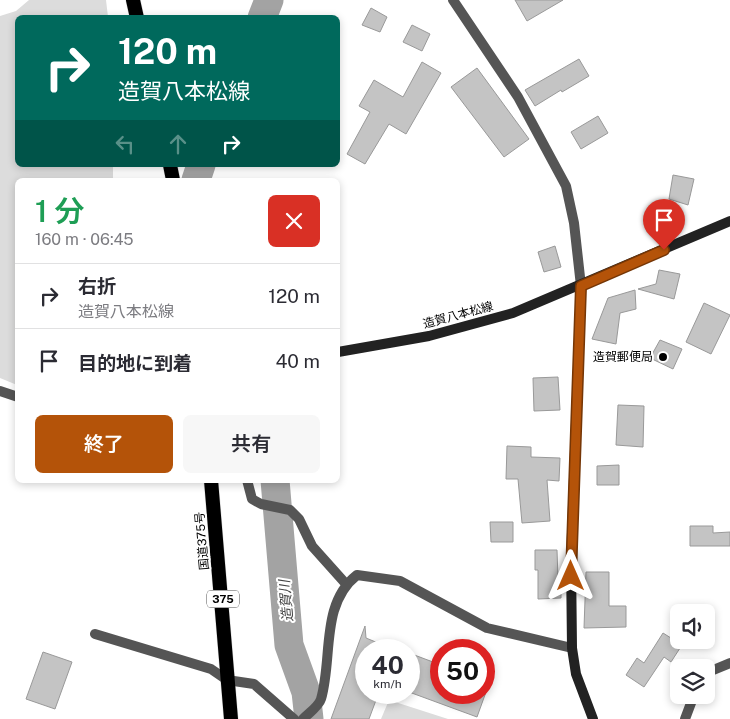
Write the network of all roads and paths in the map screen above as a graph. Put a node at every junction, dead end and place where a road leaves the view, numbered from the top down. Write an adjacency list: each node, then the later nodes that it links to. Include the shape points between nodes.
1 (132, 0): 3 (highway)
2 (453, 0): 5 (street, via 518,98 566,186)
3 (136, 15)
4 (730, 221): 5 (main road, 造賀八本松線)
5 (581, 286): 6 (main road, 造賀八本松線, via 513,313 429,336); 13 (main road, via 571,560)
6 (340, 352)
7 (0, 391): 8 (street)
8 (15, 396)
9 (211, 483): 16 (highway, 国道375号 / 375)
10 (248, 483): 11 (street, via 252,499 290,510 312,546)
11 (346, 584): 13 (street, via 357,575 400,581 487,628); 20 (street, via 334,609 321,700)
12 (95, 634): 16 (street, via 211,669)
13 (572, 648): 21 (main road, via 576,674)
14 (730, 663): 15 (street)
15 (715, 669)
16 (227, 680): 18 (highway, 国道375号 / 375); 19 (street, via 254,684)
17 (691, 704): 22 (street)
18 (231, 719)
19 (294, 719)
20 (303, 719)
21 (593, 719)
22 (685, 719)

